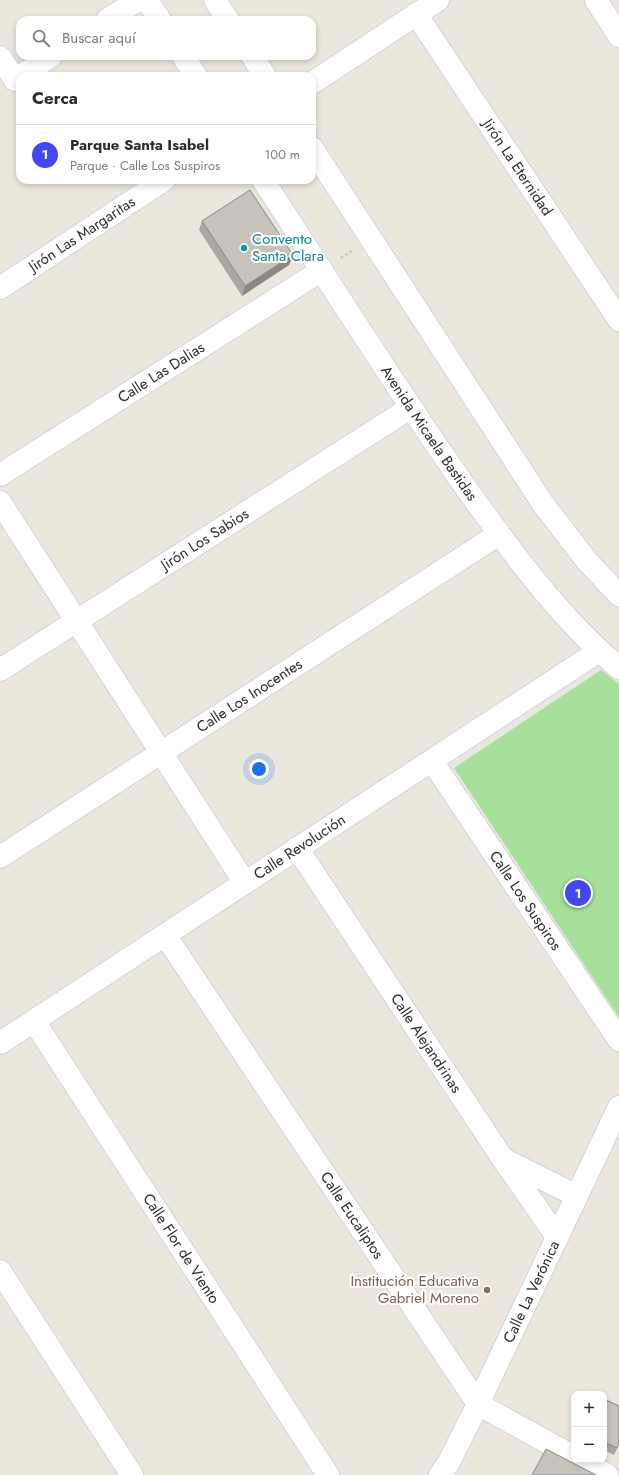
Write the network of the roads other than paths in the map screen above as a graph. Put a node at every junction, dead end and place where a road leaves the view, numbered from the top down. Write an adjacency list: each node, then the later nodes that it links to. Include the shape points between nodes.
1 (138, 0): 7 (street)
2 (147, 0): 8 (street)
3 (215, 0): 9 (street)
4 (438, 0): 6 (street)
5 (596, 0): 10 (street)
6 (416, 14): 19 (street); 25 (street, Jirón La Eternidad)
7 (113, 16)
8 (157, 16)
9 (225, 16)
10 (619, 36)
11 (0, 57): 18 (street)
12 (45, 60): 15 (street)
13 (186, 60): 16 (street)
14 (255, 60): 17 (street)
15 (26, 72)
16 (193, 72)
17 (262, 72)
18 (14, 80)
19 (316, 80)
20 (316, 154): 30 (street, via 543,504 587,561)
21 (158, 184): 24 (street, Jirón Las Margaritas)
22 (266, 184): 23 (street, Avenida Micaela Bastidas)
23 (322, 270): 26 (street, Avenida Micaela Bastidas); 27 (street, Calle Las Dalias)
24 (0, 288)
25 (619, 320)
26 (410, 408): 29 (street, Avenida Micaela Bastidas); 31 (street, Jirón Los Sabios)
27 (0, 475)
28 (0, 502): 31 (street)
29 (499, 534): 32 (street, Avenida Micaela Bastidas, via 550,598); 35 (street, Calle Los Inocentes)
30 (619, 595)
31 (76, 621): 34 (street, Jirón Los Sabios); 35 (street)
32 (599, 651): 33 (street, Avenida Micaela Bastidas); 36 (street, Calle Revolución)
33 (619, 668)
34 (0, 670)
35 (161, 753): 38 (street, Calle Los Inocentes); 39 (street)
36 (432, 761): 37 (street, Calle Revolución); 42 (street, Calle Los Suspiros)
37 (297, 848): 39 (street, Calle Revolución); 45 (street, Calle Alejandrinas)
38 (0, 857)
39 (245, 883): 40 (street, Calle Revolución)
40 (165, 935): 41 (street, Calle Revolución); 49 (street, Calle Eucaliptos)
41 (34, 1021): 43 (street, Calle Revolución); 53 (street, Calle Flor de Viento)
42 (619, 1040)
43 (0, 1043)
44 (619, 1107): 46 (street, Calle La Verónica)
45 (503, 1159): 46 (street); 47 (street, Calle Alejandrinas)
46 (577, 1196): 47 (street, Calle La Verónica)
47 (557, 1237): 49 (street, Calle La Verónica)
48 (0, 1271): 52 (street)
49 (478, 1404): 50 (street, Calle Eucaliptos); 54 (street, Calle La Verónica)
50 (571, 1455)
51 (585, 1463): 55 (street)
52 (132, 1475)
53 (328, 1475)
54 (440, 1475)
55 (607, 1475)

